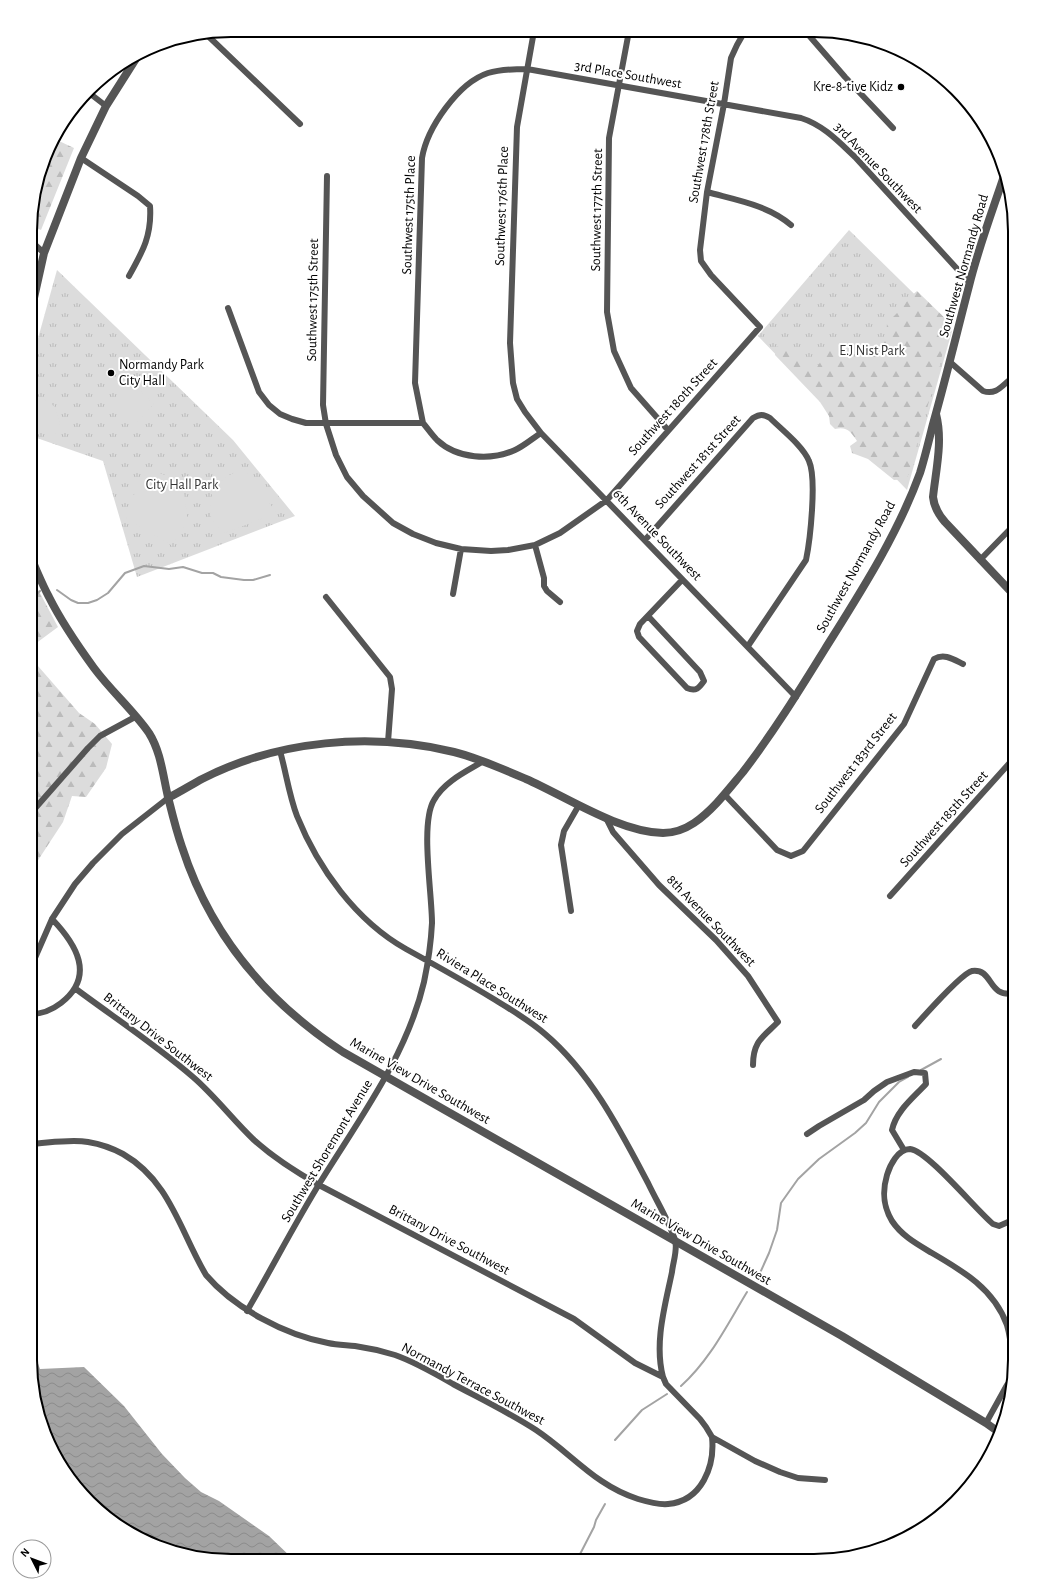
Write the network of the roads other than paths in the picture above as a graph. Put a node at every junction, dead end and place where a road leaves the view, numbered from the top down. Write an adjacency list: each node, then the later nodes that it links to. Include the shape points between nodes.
1 (533, 37): 7 (street, Southwest 176th Place)
2 (628, 37): 8 (street, Southwest 177th Street)
3 (742, 37): 10 (street, Southwest 178th Street, via 731,58)
4 (810, 37): 13 (street)
5 (210, 38): 12 (street)
6 (134, 63): 11 (street)
7 (527, 69): 8 (street, 3rd Place Southwest); 28 (street, Southwest 176th Place, via 517,127 510,343); 31 (street, Southwest 175th Place, via 507,69 476,79 462,90 442,113 424,146 415,383)
8 (618, 86): 10 (street, 3rd Place Southwest); 32 (street, Southwest 177th Street, via 609,138 607,312 614,351 631,388)
9 (92, 96): 11 (street)
10 (724, 104): 17 (street, Southwest 178th Street); 22 (street, 3rd Avenue Southwest, via 801,118 824,130 855,157)
11 (106, 106): 14 (street)
12 (300, 124)
13 (893, 128)
14 (81, 158): 20 (street); 21 (street, via 150,206 150,232 144,250)
15 (327, 176): 30 (street, Southwest 175th Street, via 323,375)
16 (1002, 183): 22 (street, Southwest Normandy Road)
17 (707, 192): 18 (street, via 768,210 781,216); 25 (street, Southwest 178th Street, via 700,242 701,261 760,327)
18 (791, 225)
19 (37, 247): 20 (street)
20 (44, 253): 23 (street)
21 (129, 276)
22 (970, 282): 26 (street, Southwest Normandy Road)
23 (37, 284)
24 (228, 308): 30 (street, via 259,392 269,405 292,420)
25 (758, 331): 32 (street, Southwest 180th Street)
26 (950, 362): 27 (street, via 988,392 995,392); 29 (street, Southwest Normandy Road)
27 (1008, 382)
28 (512, 383): 33 (street, 6th Avenue Southwest, via 525,412)
29 (936, 413): 39 (street, via 940,426 940,442 934,505 938,514); 49 (street, Southwest Normandy Road, via 920,472 898,525)
30 (326, 424): 31 (street); 38 (street, Southwest 175th Street, via 336,455 347,477 376,509 393,523 413,534)
31 (423, 424): 33 (street, via 438,441 451,449 480,457 500,455 516,449)
32 (668, 430): 34 (street, Southwest 180th Street)
33 (541, 433): 34 (street, 6th Avenue Southwest)
34 (607, 500): 36 (street, 6th Avenue Southwest); 37 (street, Southwest 180th Street, via 560,533)
35 (1008, 531): 39 (street)
36 (645, 540): 41 (street, 6th Avenue Southwest); 47 (street, Southwest 181st Street, via 759,414 770,418 804,452 810,462 812,476 812,507 806,560)
37 (535, 545): 38 (street, Southwest 180th Street, via 491,551); 45 (street, via 544,586)
38 (461, 549): 43 (street)
39 (980, 560): 42 (street)
40 (37, 571): 50 (street, Marine View Drive Southwest, via 49,597 95,669)
41 (682, 580): 46 (street); 47 (street, 6th Avenue Southwest)
42 (1008, 589)
43 (454, 594)
44 (326, 596): 51 (street, via 390,678 392,689)
45 (560, 602)
46 (648, 616): 46 (street, via 640,624 637,631 639,637 687,688 699,688 704,681 700,672)
47 (748, 646): 49 (street, 6th Avenue Southwest)
48 (963, 664): 55 (street, Southwest 183rd Street, via 946,656 934,658 904,724 803,851 791,856 777,850)
49 (796, 697): 55 (street, Southwest Normandy Road)
50 (136, 717): 56 (street, Marine View Drive Southwest, via 154,745); 58 (street, via 100,736)
51 (388, 742): 52 (street, Southwest Normandy Road, via 326,743); 53 (street, Southwest Normandy Road, via 455,753)
52 (280, 751): 56 (street, Southwest Normandy Road, via 204,778); 64 (street, Riviera Place Southwest, via 297,815 312,848 336,886 379,931)
53 (482, 762): 57 (street, Southwest Normandy Road); 64 (street, Southwest Shoremont Avenue, via 440,790 428,813 432,924)
54 (1008, 765): 60 (street, Southwest 185th Street)
55 (725, 795): 59 (street, Southwest Normandy Road, via 694,823 680,830 664,833)
56 (168, 798): 62 (street, via 122,834 93,862); 70 (street, Marine View Drive Southwest, via 182,846 210,913 246,966 294,1016 317,1034)
57 (579, 805): 59 (street, Southwest Normandy Road); 61 (street, via 564,831 561,845)
58 (37, 806)
59 (606, 818): 69 (street, 8th Avenue Southwest, via 616,836 659,885 716,940 748,976 778,1022 756,1044)
60 (890, 896)
61 (571, 911)
62 (52, 919): 63 (street); 65 (street, via 72,943 80,962)
63 (37, 953)
64 (428, 960): 70 (street, Southwest Shoremont Avenue, via 418,1006); 76 (street, Riviera Place Southwest, via 512,1010 559,1046 620,1130)
65 (76, 989): 67 (street, via 53,1009); 74 (street, Brittany Drive Southwest, via 194,1077 254,1140 276,1159)
66 (1008, 994): 68 (street, via 1002,994 986,976 972,971 961,978)
67 (37, 1014)
68 (915, 1026)
69 (753, 1065)
70 (386, 1076): 74 (street, Southwest Shoremont Avenue); 76 (street, Marine View Drive Southwest)
71 (807, 1134): 73 (street, via 864,1100 887,1082 914,1072 925,1073 926,1084 894,1121 892,1130)
72 (37, 1144): 77 (street, Normandy Terrace Southwest, via 87,1142 103,1145 135,1162 150,1175 169,1200 206,1275 221,1292)
73 (904, 1150): 75 (street, via 916,1150 928,1159 993,1224 999,1226); 78 (street, via 888,1170 883,1193 886,1208 899,1230 908,1238 967,1274 986,1290 1000,1310)
74 (319, 1185): 77 (street, Southwest Shoremont Avenue); 79 (street, Brittany Drive Southwest, via 574,1319 635,1363)
75 (1008, 1222)
76 (676, 1242): 79 (street, via 662,1326 659,1360); 81 (street, Marine View Drive Southwest, via 842,1336)
77 (247, 1311): 83 (street, Normandy Terrace Southwest, via 293,1334 312,1340 376,1350 408,1360 536,1430 591,1475 609,1486 625,1495 648,1502 668,1505 676,1503 699,1488 711,1464)
78 (1008, 1331)
79 (663, 1377): 83 (street, Brittany Drive Southwest, via 666,1384 706,1427)
80 (1006, 1386): 81 (street)
81 (986, 1423): 82 (street, Marine View Drive Southwest)
82 (995, 1429)
83 (712, 1437): 84 (street, Brittany Drive Southwest, via 780,1472 798,1478)
84 (824, 1480)

